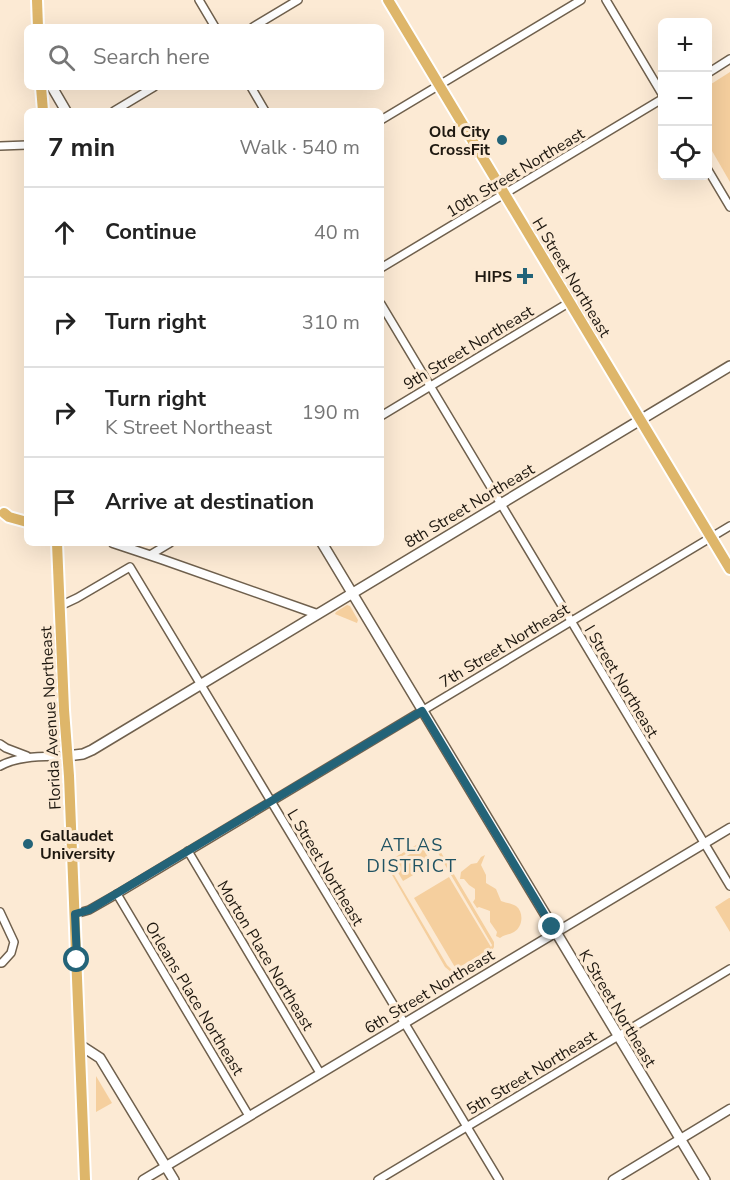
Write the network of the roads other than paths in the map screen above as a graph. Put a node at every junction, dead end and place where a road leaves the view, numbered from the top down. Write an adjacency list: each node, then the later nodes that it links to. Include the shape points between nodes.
1 (37, 0): 7 (main road)
2 (199, 0): 8 (street)
3 (388, 0): 12 (main road, H Street Northeast)
4 (581, 0): 12 (street)
5 (606, 0): 13 (street)
6 (295, 1): 9 (street)
7 (38, 24)
8 (213, 24)
9 (258, 24)
10 (730, 59): 11 (street)
11 (710, 72)
12 (440, 85): 23 (street); 27 (main road, H Street Northeast)
13 (658, 86)
14 (41, 90): 19 (main road)
15 (54, 90): 20 (main road)
16 (149, 90): 21 (street)
17 (253, 90): 22 (street)
18 (658, 102): 27 (street, 10th Street Northeast)
19 (43, 108)
20 (64, 108)
21 (119, 108)
22 (263, 108)
23 (384, 118)
24 (24, 145): 25 (street)
25 (0, 146)
26 (712, 177): 28 (street)
27 (505, 194): 29 (street, 10th Street Northeast); 30 (main road, H Street Northeast)
28 (730, 206)
29 (384, 266)
30 (570, 302): 33 (street, 9th Street Northeast); 35 (main road, H Street Northeast)
31 (384, 309): 33 (street, I Street Northeast)
32 (730, 366): 35 (main road, 8th Street Northeast)
33 (430, 386): 34 (street, 9th Street Northeast); 36 (street, I Street Northeast)
34 (384, 414)
35 (640, 420): 36 (main road, 8th Street Northeast); 40 (main road, H Street Northeast)
36 (500, 504): 47 (main road, 8th Street Northeast); 50 (street, I Street Northeast)
37 (2, 513): 38 (main road)
38 (24, 520)
39 (730, 526): 40 (street, 7th Street Northeast)
40 (711, 537): 46 (main road, H Street Northeast); 50 (street, 7th Street Northeast)
41 (57, 546): 48 (main road, Florida Avenue Northeast)
42 (124, 546): 45 (street)
43 (165, 546): 45 (street)
44 (324, 546): 47 (main road, K Street Northeast)
45 (150, 555): 49 (street)
46 (730, 569)
47 (352, 592): 49 (main road, 8th Street Northeast); 52 (main road, K Street Northeast)
48 (60, 606): 51 (street, L Street Northeast, via 130,567); 54 (main road, Florida Avenue Northeast)
49 (317, 614): 51 (main road, 8th Street Northeast)
50 (571, 621): 52 (street, 7th Street Northeast); 59 (street, I Street Northeast)
51 (201, 683): 54 (main road, 8th Street Northeast, via 92,750); 57 (street, L Street Northeast)
52 (422, 711): 57 (street, 7th Street Northeast); 65 (main road, K Street Northeast)
53 (0, 744): 55 (street)
54 (67, 756): 55 (street); 64 (main road, Florida Avenue Northeast)
55 (29, 757): 56 (street, via 9,760)
56 (0, 766)
57 (271, 801): 60 (street, 7th Street Northeast); 68 (street, L Street Northeast)
58 (730, 828): 59 (street, 6th Street Northeast)
59 (704, 843): 61 (street, I Street Northeast); 65 (street, 6th Street Northeast)
60 (188, 851): 62 (street, 7th Street Northeast); 71 (street, Morton Place Northeast)
61 (730, 886)
62 (117, 894): 64 (street, 7th Street Northeast); 73 (street, Orleans Place Northeast)
63 (0, 912): 66 (street, via 14,942 11,953)
64 (75, 914): 70 (main road, Florida Avenue Northeast)
65 (555, 933): 68 (street, 6th Street Northeast); 69 (main road, K Street Northeast)
66 (0, 963)
67 (730, 969): 69 (street, 5th Street Northeast)
68 (404, 1023): 71 (street, 6th Street Northeast); 74 (street, L Street Northeast)
69 (618, 1036): 74 (street, 5th Street Northeast); 75 (main road, K Street Northeast)
70 (80, 1045): 76 (main road, via 100,1058); 77 (main road, Florida Avenue Northeast)
71 (320, 1073): 73 (street, 6th Street Northeast)
72 (730, 1109): 75 (street)
73 (249, 1116): 76 (street, 6th Street Northeast)
74 (466, 1127): 80 (street, 5th Street Northeast); 81 (street, L Street Northeast)
75 (680, 1139): 82 (street); 83 (main road, K Street Northeast)
76 (166, 1166): 78 (street, 6th Street Northeast); 79 (main road)
77 (85, 1180)
78 (143, 1180)
79 (174, 1180)
80 (378, 1180)
81 (499, 1180)
82 (613, 1180)
83 (705, 1180)

